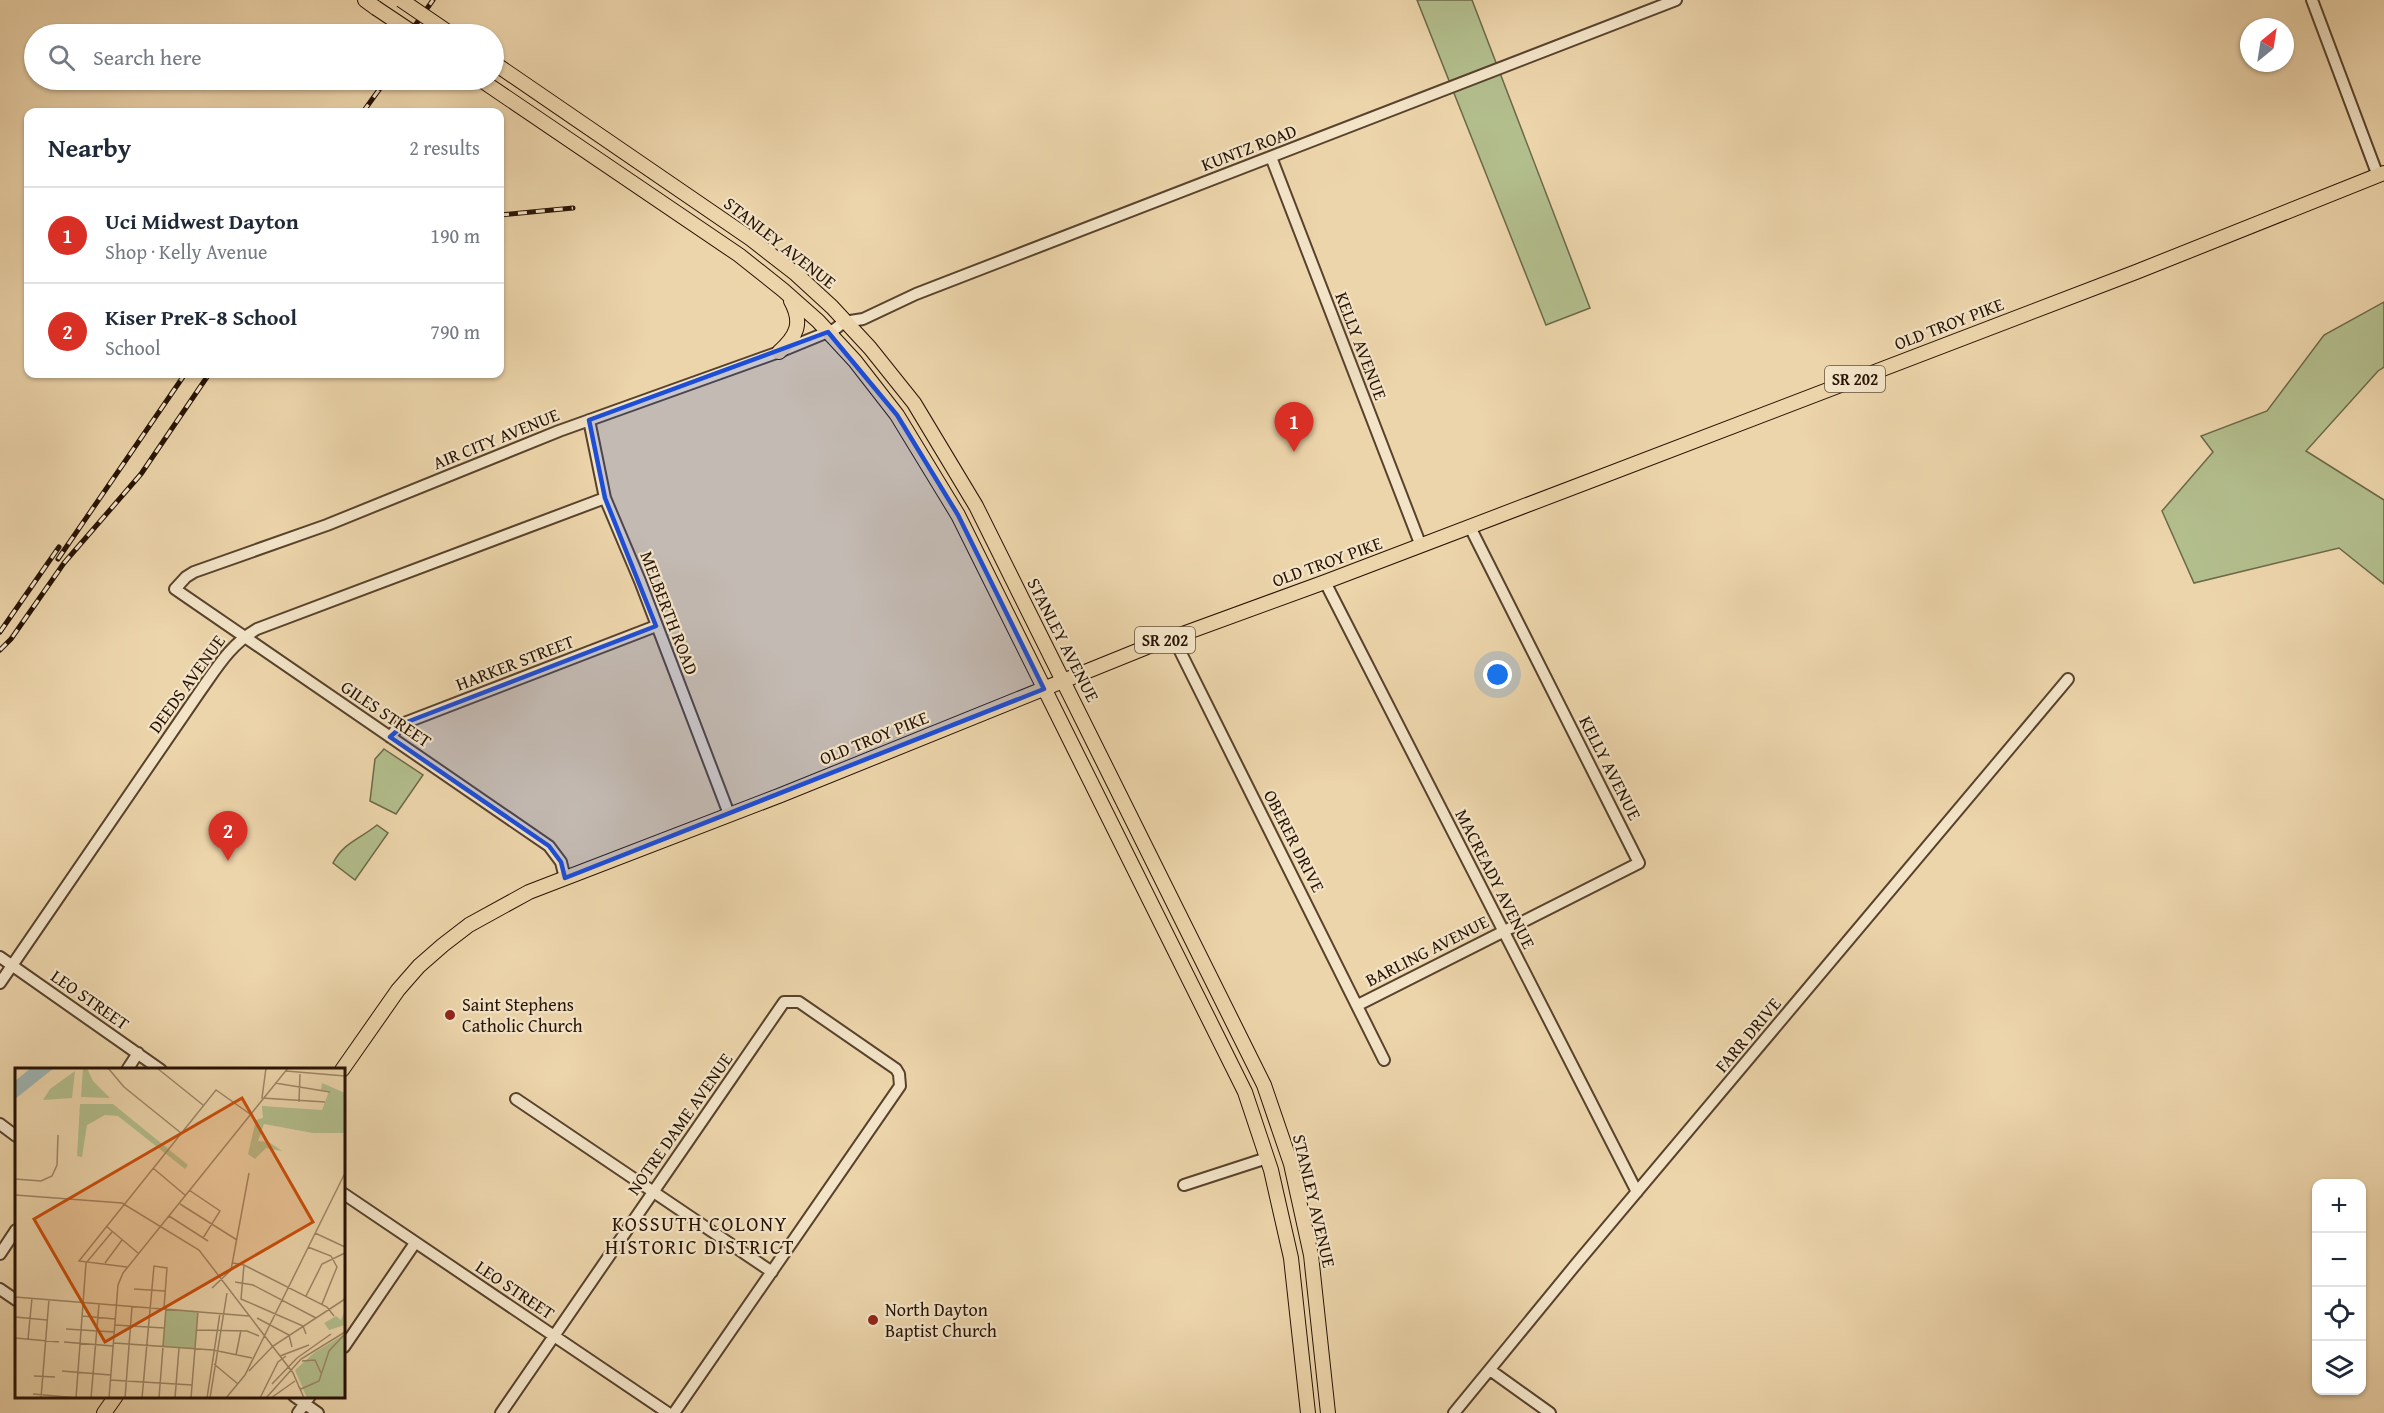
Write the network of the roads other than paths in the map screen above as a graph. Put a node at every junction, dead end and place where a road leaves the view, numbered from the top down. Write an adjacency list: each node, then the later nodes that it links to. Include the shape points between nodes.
1 (401, 0): 6 (main road, bridge)
2 (1676, 0): 9 (street, KUNTZ ROAD)
3 (2312, 0): 10 (street)
4 (370, 4): 5 (main road, bridge)
5 (400, 24)
6 (436, 24)
7 (504, 70): 12 (main road, STANLEY AVENUE, via 751,239 832,307)
8 (496, 90): 11 (main road, STANLEY AVENUE, via 739,255)
9 (1271, 157): 12 (street, KUNTZ ROAD); 17 (street, KELLY AVENUE)
10 (2381, 174): 16 (main road, OLD TROY PIKE / SR 202)
11 (783, 290): 12 (main road, STANLEY AVENUE); 13 (main road, via 798,315 798,327)
12 (836, 327): 13 (street, AIR CITY AVENUE); 24 (main road, STANLEY AVENUE, via 870,348 914,403 976,506); 25 (main road, STANLEY AVENUE, via 953,506)
13 (779, 352): 14 (street, AIR CITY AVENUE)
14 (589, 420): 15 (street, MELBERTH ROAD); 19 (street, AIR CITY AVENUE, via 327,525 194,572)
15 (605, 498): 20 (street, MELBERTH ROAD); 21 (street, DEEDS AVENUE)
16 (1470, 527): 17 (main road, OLD TROY PIKE / SR 202); 28 (street, KELLY AVENUE)
17 (1421, 546): 18 (main road, OLD TROY PIKE / SR 202)
18 (1325, 582): 22 (main road, OLD TROY PIKE / SR 202); 30 (street, MACREADY AVENUE)
19 (175, 589): 21 (street, GILES STREET)
20 (656, 626): 26 (street, HARKER STREET, via 407,722); 27 (street, MELBERTH ROAD)
21 (243, 637): 26 (street, GILES STREET); 32 (street, DEEDS AVENUE, via 201,690)
22 (1173, 637): 24 (main road, OLD TROY PIKE / SR 202); 34 (street, OBERER DRIVE)
23 (2068, 679): 45 (street, FARR DRIVE)
24 (1063, 681): 25 (main road, OLD TROY PIKE / SR 202); 65 (main road, STANLEY AVENUE, via 1264,1084 1291,1164 1311,1255)
25 (1044, 688): 27 (main road, OLD TROY PIKE / SR 202); 43 (main road, STANLEY AVENUE, via 1245,1092)
26 (390, 736): 29 (street, GILES STREET, via 549,846 561,862)
27 (729, 814): 29 (main road, OLD TROY PIKE / SR 202)
28 (1639, 863): 30 (street, BARLING AVENUE)
29 (565, 878): 39 (main road, OLD TROY PIKE / SR 202, via 498,907 443,945 398,990)
30 (1503, 932): 34 (street, BARLING AVENUE); 45 (street, MACREADY AVENUE)
31 (0, 957): 32 (street, LEO STREET)
32 (12, 965): 33 (street, DEEDS AVENUE); 35 (street, LEO STREET)
33 (0, 983)
34 (1358, 1005): 36 (street, OBERER DRIVE)
35 (138, 1053): 37 (street); 38 (street, LEO STREET)
36 (1384, 1060)
37 (127, 1068)
38 (159, 1068)
39 (343, 1068)
40 (516, 1099): 46 (street)
41 (0, 1124): 42 (street)
42 (15, 1135)
43 (1267, 1158): 44 (street); 64 (main road, STANLEY AVENUE, via 1291,1258)
44 (1184, 1185)
45 (1636, 1191): 56 (street, FARR DRIVE)
46 (654, 1192): 51 (street); 51 (street, NOTRE DAME AVENUE, via 784,1002 799,1002 896,1069 900,1080 897,1091); 54 (street, NOTRE DAME AVENUE)
47 (345, 1195): 49 (street, LEO STREET)
48 (15, 1232): 50 (street)
49 (415, 1243): 54 (street, LEO STREET); 55 (street)
50 (0, 1254)
51 (772, 1272): 63 (street)
52 (0, 1289): 53 (street)
53 (15, 1299)
54 (554, 1336): 61 (street, NOTRE DAME AVENUE); 62 (street, LEO STREET)
55 (345, 1346)
56 (1490, 1370): 66 (street, FARR DRIVE); 67 (street)
57 (115, 1398): 59 (main road)
58 (304, 1404): 60 (street)
59 (104, 1413)
60 (318, 1413)
61 (501, 1413)
62 (668, 1413)
63 (674, 1413)
64 (1308, 1413)
65 (1328, 1413)
66 (1454, 1413)
67 (1550, 1413)

